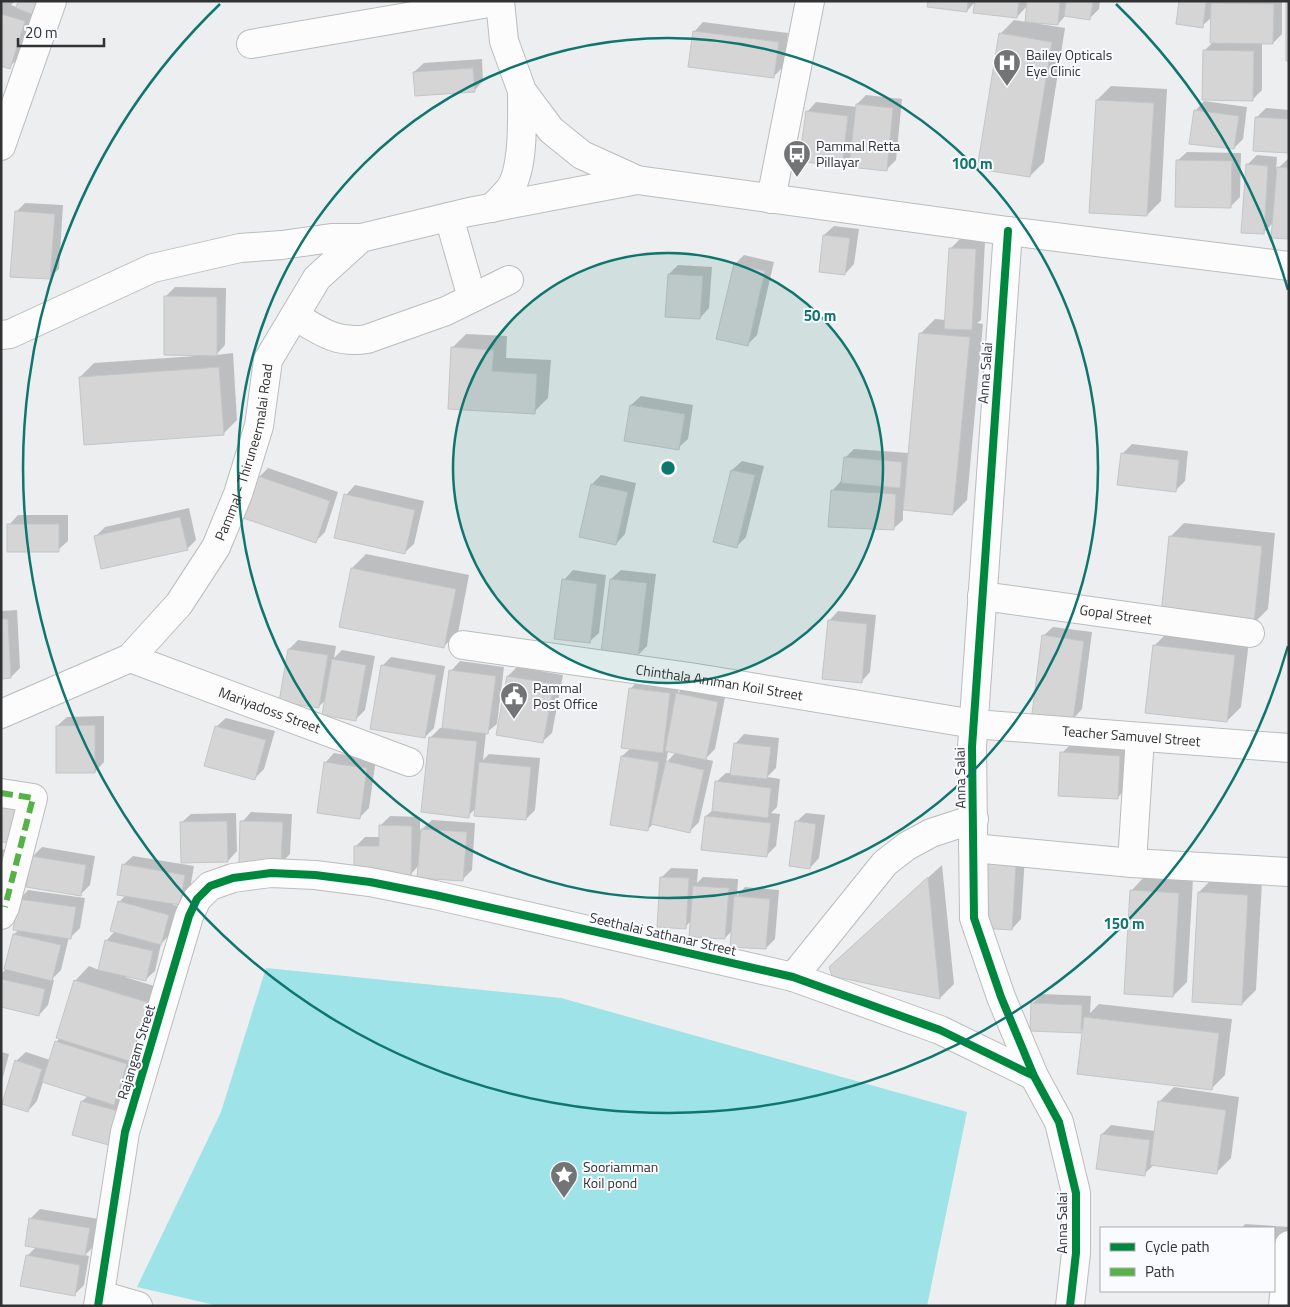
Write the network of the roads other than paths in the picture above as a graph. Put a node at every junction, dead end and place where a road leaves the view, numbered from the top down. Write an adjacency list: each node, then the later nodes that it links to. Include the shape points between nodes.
1 (52, 1): 6 (street)
2 (500, 1): 4 (street); 5 (street, via 504,42)
3 (810, 1): 8 (street)
4 (251, 44)
5 (522, 91): 7 (street, via 551,130 582,155); 9 (street, via 518,162 511,187)
6 (1, 146)
7 (637, 180): 8 (street); 9 (street, Pammal - Thiruneermalai Road)
8 (770, 199): 11 (street)
9 (492, 208): 10 (street, Pammal - Thiruneermalai Road)
10 (449, 217): 12 (street, Pammal - Thiruneermalai Road); 15 (street)
11 (1008, 231): 13 (street); 18 (street, Anna Salai)
12 (361, 238): 16 (street, Pammal - Thiruneermalai Road, via 317,278); 17 (street, via 240,248 153,268 10,334)
13 (1289, 266)
14 (509, 280): 15 (street)
15 (472, 298): 16 (street, via 390,332 353,341 338,339)
16 (295, 316): 21 (street, Pammal - Thiruneermalai Road, via 268,360 260,426 238,494 216,547 179,604)
17 (1, 335)
18 (982, 596): 19 (street, Gopal Street); 23 (street, Anna Salai)
19 (1250, 633)
20 (463, 645): 23 (street, Chinthala Amman Koil Street, via 690,677)
21 (130, 658): 22 (street, Pammal - Thiruneermalai Road); 26 (street, Mariyadoss Street)
22 (1, 714)
23 (974, 724): 24 (street, Teacher Samuvel Street); 28 (street, Anna Salai)
24 (1140, 737): 25 (street, Teacher Samuvel Street); 30 (street)
25 (1289, 748)
26 (409, 762)
27 (1, 793): 33 (street, via 33,798)
28 (974, 819): 29 (street, Anna Salai); 34 (street, via 931,833 885,863)
29 (973, 848): 30 (street); 35 (street, Anna Salai, via 974,918 1001,997)
30 (1132, 863): 31 (street)
31 (1289, 872)
32 (271, 873): 34 (street, Seethalai Sathanar Street, via 370,882); 37 (street, Rajangam Street, via 233,878 210,886 197,899 190,916 125,1132)
33 (1, 915)
34 (793, 977): 35 (street, Seethalai Sathanar Street, via 940,1030)
35 (1034, 1076): 39 (street, Anna Salai, via 1059,1122 1076,1193 1076,1253)
36 (1289, 1245): 40 (street)
37 (99, 1300): 38 (street)
38 (138, 1306)
39 (1070, 1306)
40 (1283, 1306)

